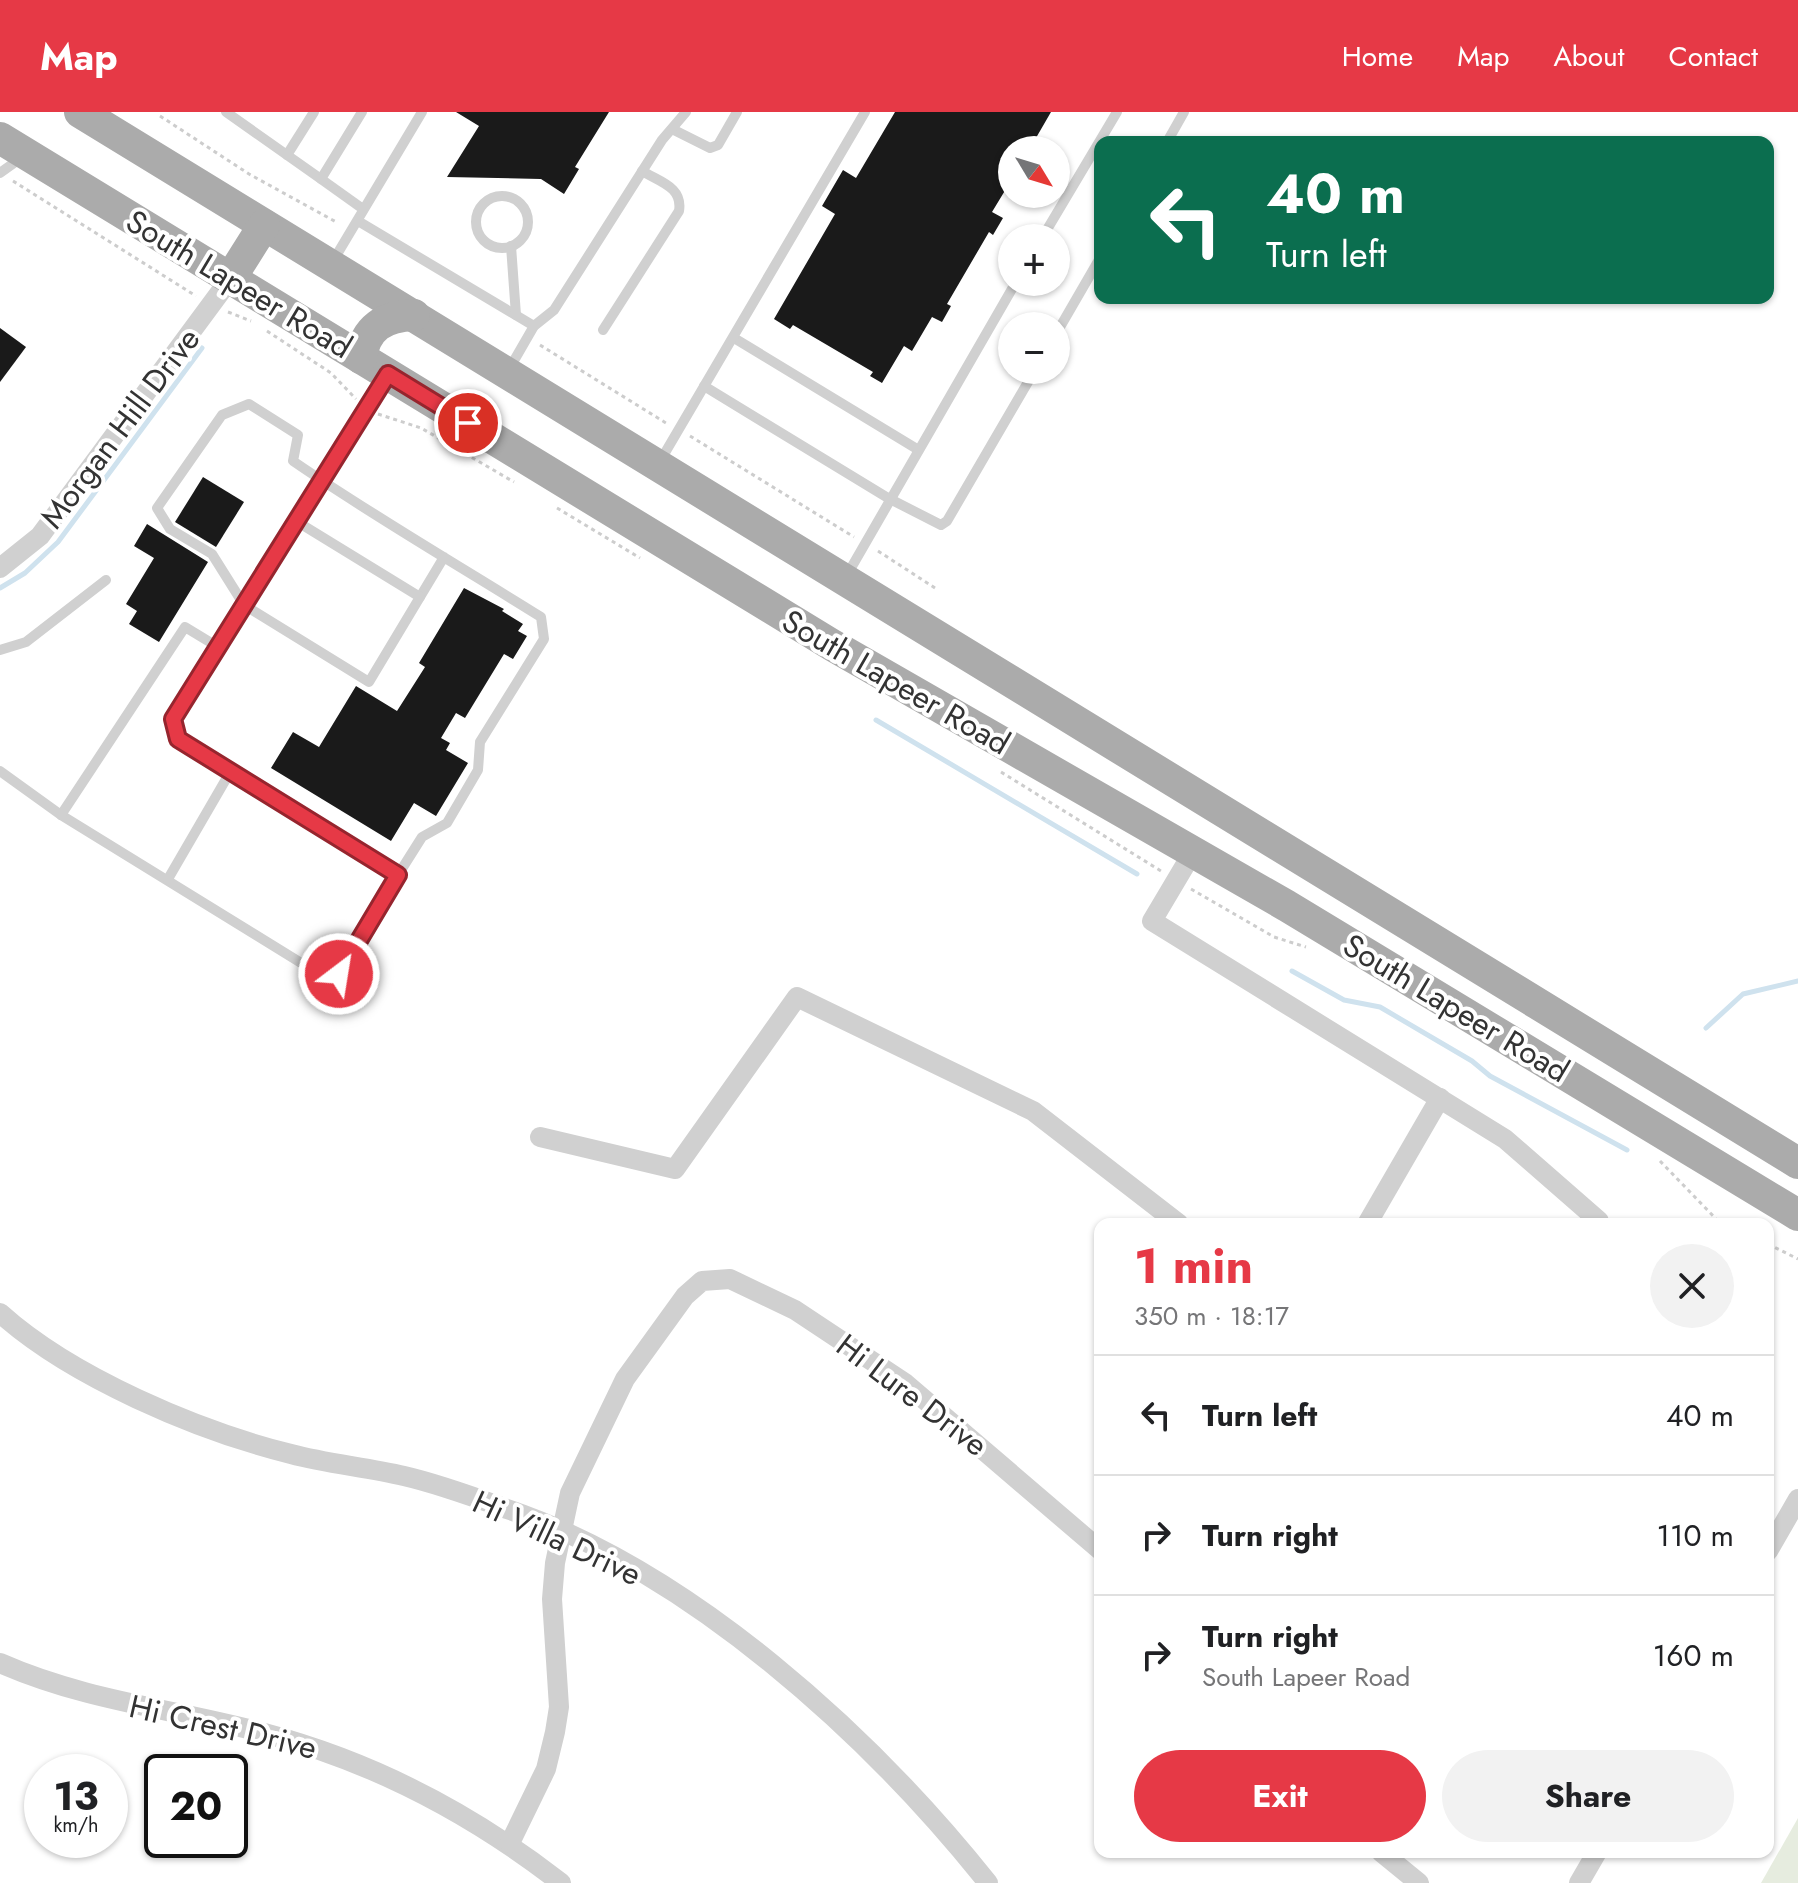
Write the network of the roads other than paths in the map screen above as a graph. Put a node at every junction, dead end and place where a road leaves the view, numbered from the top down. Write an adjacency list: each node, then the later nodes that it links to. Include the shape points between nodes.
1 (80, 112): 22 (main road, South Lapeer Road)
2 (226, 112): 15 (lane)
3 (314, 112): 15 (lane)
4 (362, 112): 18 (lane)
5 (422, 112): 19 (lane)
6 (686, 112): 11 (lane)
7 (737, 112): 11 (lane, via 718,145 710,148)
8 (865, 112): 33 (lane)
9 (1117, 112): 12 (lane)
10 (1184, 112): 13 (lane)
11 (672, 129): 17 (lane)
12 (1103, 136)
13 (1170, 136)
14 (1094, 151): 21 (lane)
15 (287, 155): 18 (lane)
16 (7, 160): 26 (main road, South Lapeer Road)
17 (642, 171): 31 (lane, via 554,310); 32 (lane, via 677,191 679,211)
18 (321, 179): 19 (lane)
19 (363, 209): 20 (lane)
20 (358, 221): 24 (lane); 30 (lane)
21 (1050, 224)
22 (264, 225): 24 (main road, South Lapeer Road); 26 (main road)
23 (511, 246): 23 (lane, via 487,244 477,230 477,212 497,196 515,199 526,211 527,228); 30 (lane)
24 (331, 265): 29 (main road, South Lapeer Road)
25 (1094, 268): 28 (lane)
26 (230, 279): 34 (main road, South Lapeer Road); 44 (street, Morgan Hill Drive, via 40,536)
27 (1008, 296): 38 (lane)
28 (1069, 312)
29 (414, 315): 34 (main road, via 375,326 363,345); 35 (main road, South Lapeer Road)
30 (516, 315): 31 (lane)
31 (534, 326): 35 (lane)
32 (603, 330)
33 (734, 338): 37 (lane); 38 (lane)
34 (374, 366): 40 (lane); 54 (main road, South Lapeer Road, via 832,645)
35 (507, 373): 39 (main road, South Lapeer Road)
36 (1027, 384): 41 (lane, via 947,521 934,524)
37 (704, 386): 39 (lane); 41 (lane)
38 (917, 449): 41 (lane)
39 (658, 464): 45 (main road, South Lapeer Road)
40 (321, 480): 42 (lane); 43 (lane); 48 (lane, via 293,461 298,435 249,404 222,415 157,508 170,529 212,554)
41 (888, 498): 45 (lane)
42 (296, 521): 47 (lane); 48 (lane)
43 (444, 557): 47 (lane); 57 (lane, via 541,617 544,639 480,742 478,770 447,823 422,837)
44 (0, 568)
45 (845, 578): 51 (main road, South Lapeer Road)
46 (106, 580): 50 (lane, via 26,642)
47 (420, 597): 48 (lane, via 369,682)
48 (244, 605): 49 (lane)
49 (218, 647): 53 (lane, via 173,719 178,739); 55 (lane, via 185,627)
50 (0, 650)
51 (1151, 768): 54 (main road, via 1139,795); 61 (main road, South Lapeer Road)
52 (0, 771): 55 (lane)
53 (229, 774): 57 (lane); 58 (lane)
54 (1110, 806): 56 (main road, South Lapeer Road)
55 (61, 815): 58 (lane)
56 (1193, 852): 59 (street, via 1152,921); 63 (main road, South Lapeer Road)
57 (398, 875): 58 (lane, via 339,974 319,974)
58 (168, 879)
59 (1440, 1098): 66 (street); 67 (street, via 1505,1139)
60 (540, 1137): 65 (street, via 675,1169 797,997 1033,1111)
61 (1767, 1144): 62 (main road, South Lapeer Road); 63 (main road, via 1738,1151)
62 (1798, 1163)
63 (1728, 1173): 64 (main road, South Lapeer Road)
64 (1798, 1215)
65 (1171, 1218)
66 (1370, 1218)
67 (1596, 1218)
68 (0, 1313): 70 (street, Hi Villa Drive, via 25,1335 163,1412 290,1454 405,1476)
69 (1798, 1499): 71 (street)
70 (561, 1532): 72 (street, Hi Lure Drive, via 570,1493 625,1379 685,1296 702,1281 730,1279 795,1310 905,1383); 74 (street, via 552,1599 559,1707 555,1732 542,1780); 78 (street, Hi Villa Drive, via 704,1612 785,1674 882,1764)
71 (1774, 1541)
72 (1094, 1545)
73 (0, 1663): 74 (street, Hi Crest Drive, via 82,1694 236,1726 347,1757)
74 (510, 1843): 77 (street, Hi Crest Drive)
75 (1388, 1858): 79 (street)
76 (1594, 1858): 80 (street)
77 (561, 1883)
78 (988, 1883)
79 (1419, 1883)
80 (1579, 1883)

